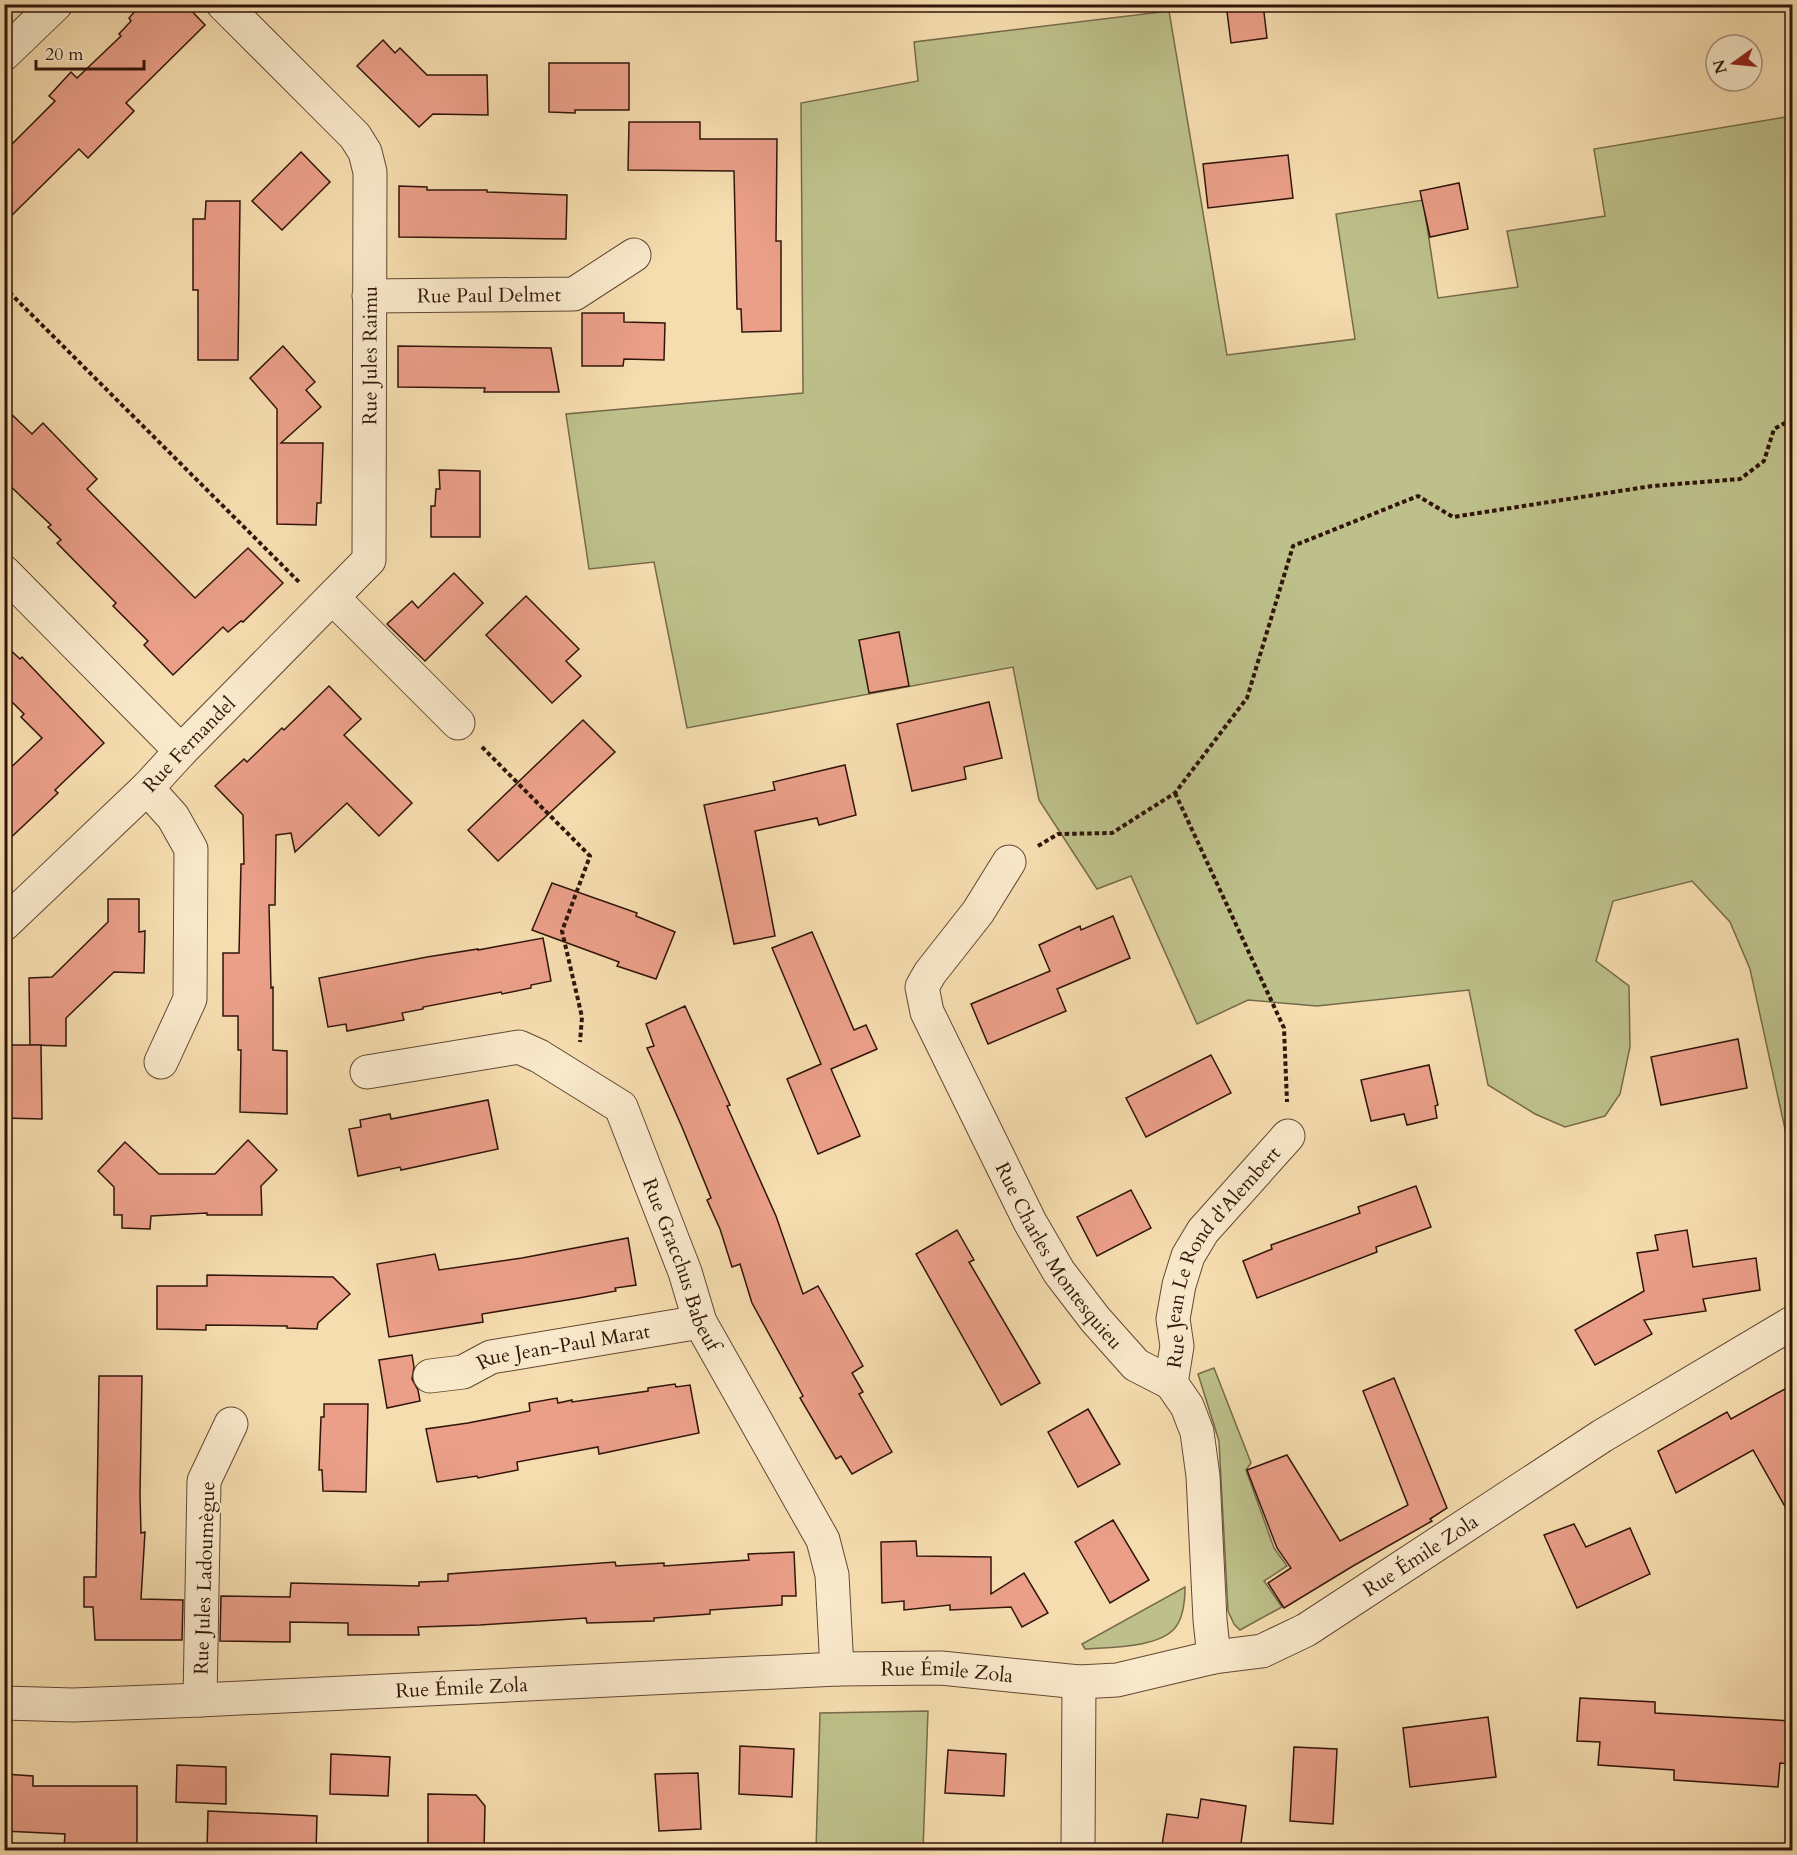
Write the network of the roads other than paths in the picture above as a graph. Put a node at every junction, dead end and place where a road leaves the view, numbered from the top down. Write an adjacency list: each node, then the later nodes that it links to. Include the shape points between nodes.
1 (56, 4): 3 (street)
2 (224, 4): 5 (street, Rue Jules Raimu, via 355,136 365,152 370,172)
3 (4, 54)
4 (634, 255): 5 (street, Rue Paul Delmet, via 574,294)
5 (369, 296): 6 (street, Rue Jules Raimu)
6 (369, 560): 8 (street, Rue Fernandel)
7 (4, 572): 10 (street)
8 (333, 598): 9 (street); 10 (street, Rue Fernandel)
9 (458, 723)
10 (181, 751): 11 (street, Rue Fernandel)
11 (147, 788): 13 (street, Rue Fernandel); 14 (street, via 173,817 191,849 190,999)
12 (1009, 862): 20 (street, Rue Charles Montesquieu, via 978,912 922,987 927,1012 1030,1222 1059,1272 1137,1365)
13 (4, 924)
14 (161, 1062)
15 (367, 1072): 17 (street, Rue Gracchus Babeuf, via 519,1047 621,1107 685,1272)
16 (1288, 1136): 20 (street, Rue Jean Le Rond d'Alembert, via 1203,1231 1188,1256 1173,1319 1177,1346)
17 (700, 1322): 19 (street, Rue Jean-Paul Marat, via 491,1358 463,1372); 23 (street, Rue Gracchus Babeuf, via 823,1540 832,1575)
18 (1792, 1323): 22 (street, Rue Émile Zola, via 1602,1436 1306,1629 1262,1651)
19 (430, 1376)
20 (1171, 1383): 22 (street, Rue Charles Montesquieu, via 1187,1406 1197,1432)
21 (231, 1424): 25 (street, Rue Jules Ladoumègue, via 204,1480)
22 (1214, 1657): 24 (street, Rue Émile Zola, via 1117,1680)
23 (837, 1669): 24 (street, Rue Émile Zola, via 941,1668); 25 (street, Rue Émile Zola)
24 (1079, 1682): 27 (street)
25 (200, 1700): 26 (street, Rue Émile Zola, via 73,1705)
26 (4, 1703)
27 (1078, 1851)

